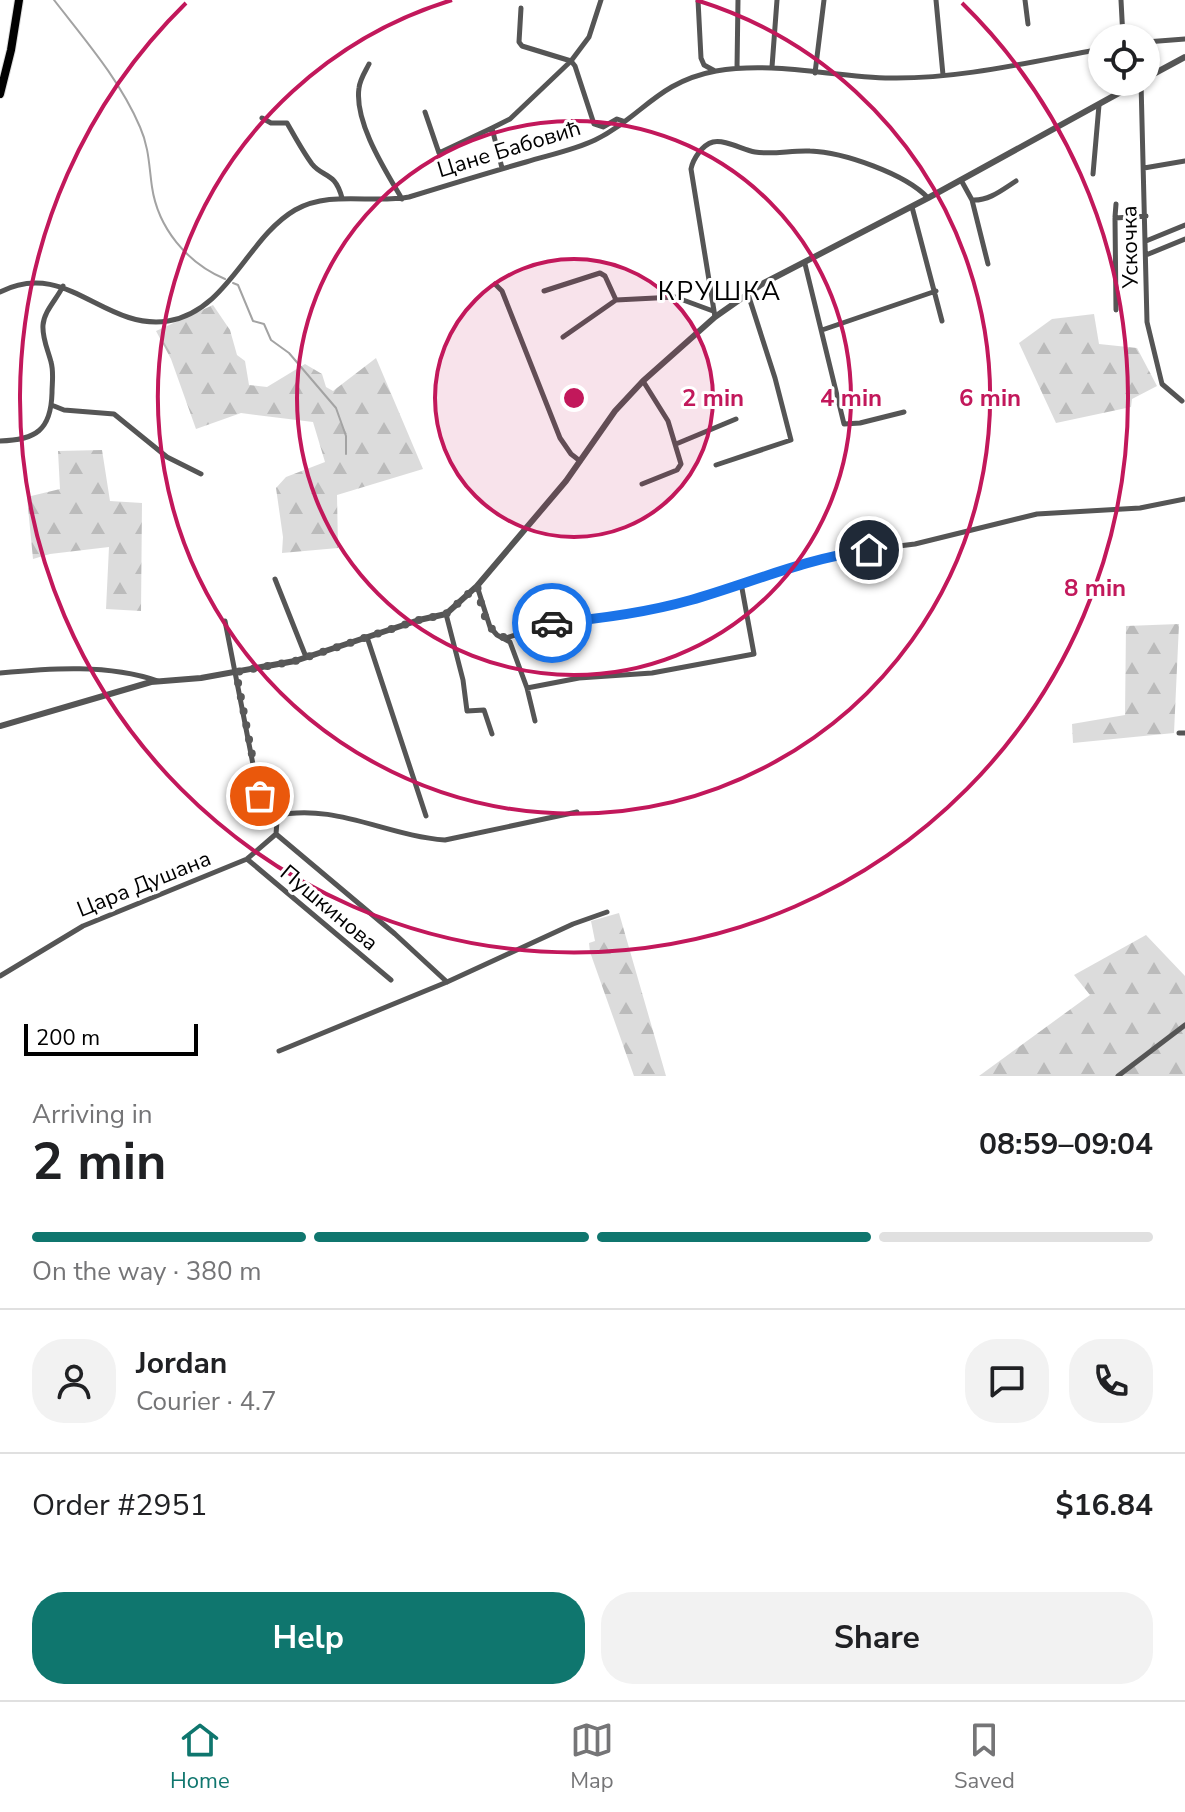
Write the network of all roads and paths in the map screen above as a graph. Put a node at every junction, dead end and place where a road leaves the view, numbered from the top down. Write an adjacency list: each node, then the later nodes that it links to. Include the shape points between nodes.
1 (19, 0): 25 (main road)
2 (601, 0): 17 (street, via 589,37)
3 (698, 0): 22 (street, via 701,58)
4 (738, 0): 20 (street)
5 (777, 0): 19 (street)
6 (824, 0): 23 (street)
7 (936, 0): 24 (street)
8 (1025, 0): 11 (street)
9 (1121, 0): 12 (street)
10 (521, 8): 17 (street, via 522,46)
11 (1028, 24)
12 (1122, 24)
13 (1185, 39): 14 (street)
14 (1160, 41)
15 (1088, 51): 24 (street, Цане Бабовић)
16 (1185, 57): 21 (street)
17 (571, 61): 31 (street, via 594,124); 32 (street, via 510,119)
18 (369, 64): 41 (street, via 359,87 360,105 378,160)
19 (772, 67): 20 (street, Цане Бабовић); 23 (street, Цане Бабовић)
20 (737, 68): 22 (street, Цане Бабовић)
21 (1160, 70)
22 (715, 71): 31 (street, Цане Бабовић, via 667,88)
23 (815, 73): 24 (street, Цане Бабовић)
24 (943, 75)
25 (0, 94)
26 (1115, 96): 28 (street)
27 (1141, 96): 34 (street, Ускочка)
28 (1099, 105): 36 (street); 37 (street)
29 (425, 112): 32 (street, via 440,153)
30 (262, 118): 39 (street, via 287,123 313,166 333,179)
31 (623, 121): 35 (street, Цане Бабовић, via 595,140)
32 (492, 128): 35 (street)
33 (1185, 161): 34 (street)
34 (1144, 168): 45 (street, Ускочка)
35 (502, 169): 41 (street, Цане Бабовић)
36 (1093, 174)
37 (961, 180): 40 (street); 42 (street)
38 (1016, 181): 42 (street, via 983,200)
39 (342, 198): 41 (street, Цане Бабовић); 54 (street, Цане Бабовић, via 293,212 212,298 173,320 149,323 121,316)
40 (928, 198): 44 (street); 61 (street, via 884,170 848,157 709,144 691,169)
41 (402, 199)
42 (972, 200): 52 (street)
43 (1116, 204): 46 (street)
44 (912, 207): 51 (street); 56 (street)
45 (1146, 216): 46 (street); 49 (street, Ускочка)
46 (1115, 218): 60 (street)
47 (1185, 225): 49 (street)
48 (1185, 239): 50 (street)
49 (1146, 241): 50 (street, Ускочка)
50 (1146, 255): 66 (street, Ускочка, via 1151,341 1164,388)
51 (805, 264): 58 (street); 63 (street)
52 (988, 264)
53 (495, 284): 72 (street, via 560,438)
54 (63, 286): 57 (street, via 32,283); 67 (street, via 43,324 53,367)
55 (544, 291): 59 (street, via 600,273)
56 (936, 291): 62 (street); 63 (street)
57 (0, 292)
58 (748, 293): 61 (street); 73 (street, via 791,440)
59 (616, 300): 61 (street, via 675,297); 64 (street)
60 (1116, 310)
61 (714, 314): 65 (street)
62 (942, 321)
63 (822, 330): 68 (street, via 844,424)
64 (563, 337)
65 (643, 381): 71 (street); 72 (street)
66 (1182, 401)
67 (53, 405): 70 (street, via 37,433); 74 (street, via 114,414 167,457)
68 (904, 412)
69 (736, 419): 71 (street)
70 (0, 441)
71 (676, 444): 75 (street, via 679,468)
72 (580, 461): 79 (street)
73 (716, 465)
74 (201, 474)
75 (642, 484)
76 (1185, 499): 78 (street, via 1140,508 1037,514 915,544 850,552)
77 (275, 579): 84 (street)
78 (741, 583): 83 (street, via 643,612 551,623); 88 (street, via 754,654)
79 (477, 586): 80 (street); 83 (street, via 490,627)
80 (446, 614): 82 (street); 91 (street, via 467,711 484,710)
81 (225, 621): 85 (street)
82 (367, 637): 84 (street); 94 (street)
83 (506, 638): 88 (street)
84 (306, 657): 85 (street)
85 (236, 672): 87 (street); 93 (street, via 258,790)
86 (0, 673): 87 (street, via 68,669 134,673)
87 (159, 681): 90 (street)
88 (527, 688): 89 (street)
89 (535, 721)
90 (0, 726)
91 (492, 734)
92 (577, 812): 93 (street, via 445,840 327,814)
93 (275, 816): 95 (street)
94 (426, 816)
95 (276, 834): 96 (street, Цара Душана); 100 (street)
96 (247, 859): 98 (street, Цара Душана, via 83,926); 99 (street, Пушкинова)
97 (607, 912): 100 (street)
98 (0, 975)
99 (391, 980)
100 (447, 982): 102 (street)
101 (1185, 1025): 103 (street)
102 (279, 1051)
103 (1118, 1076)

